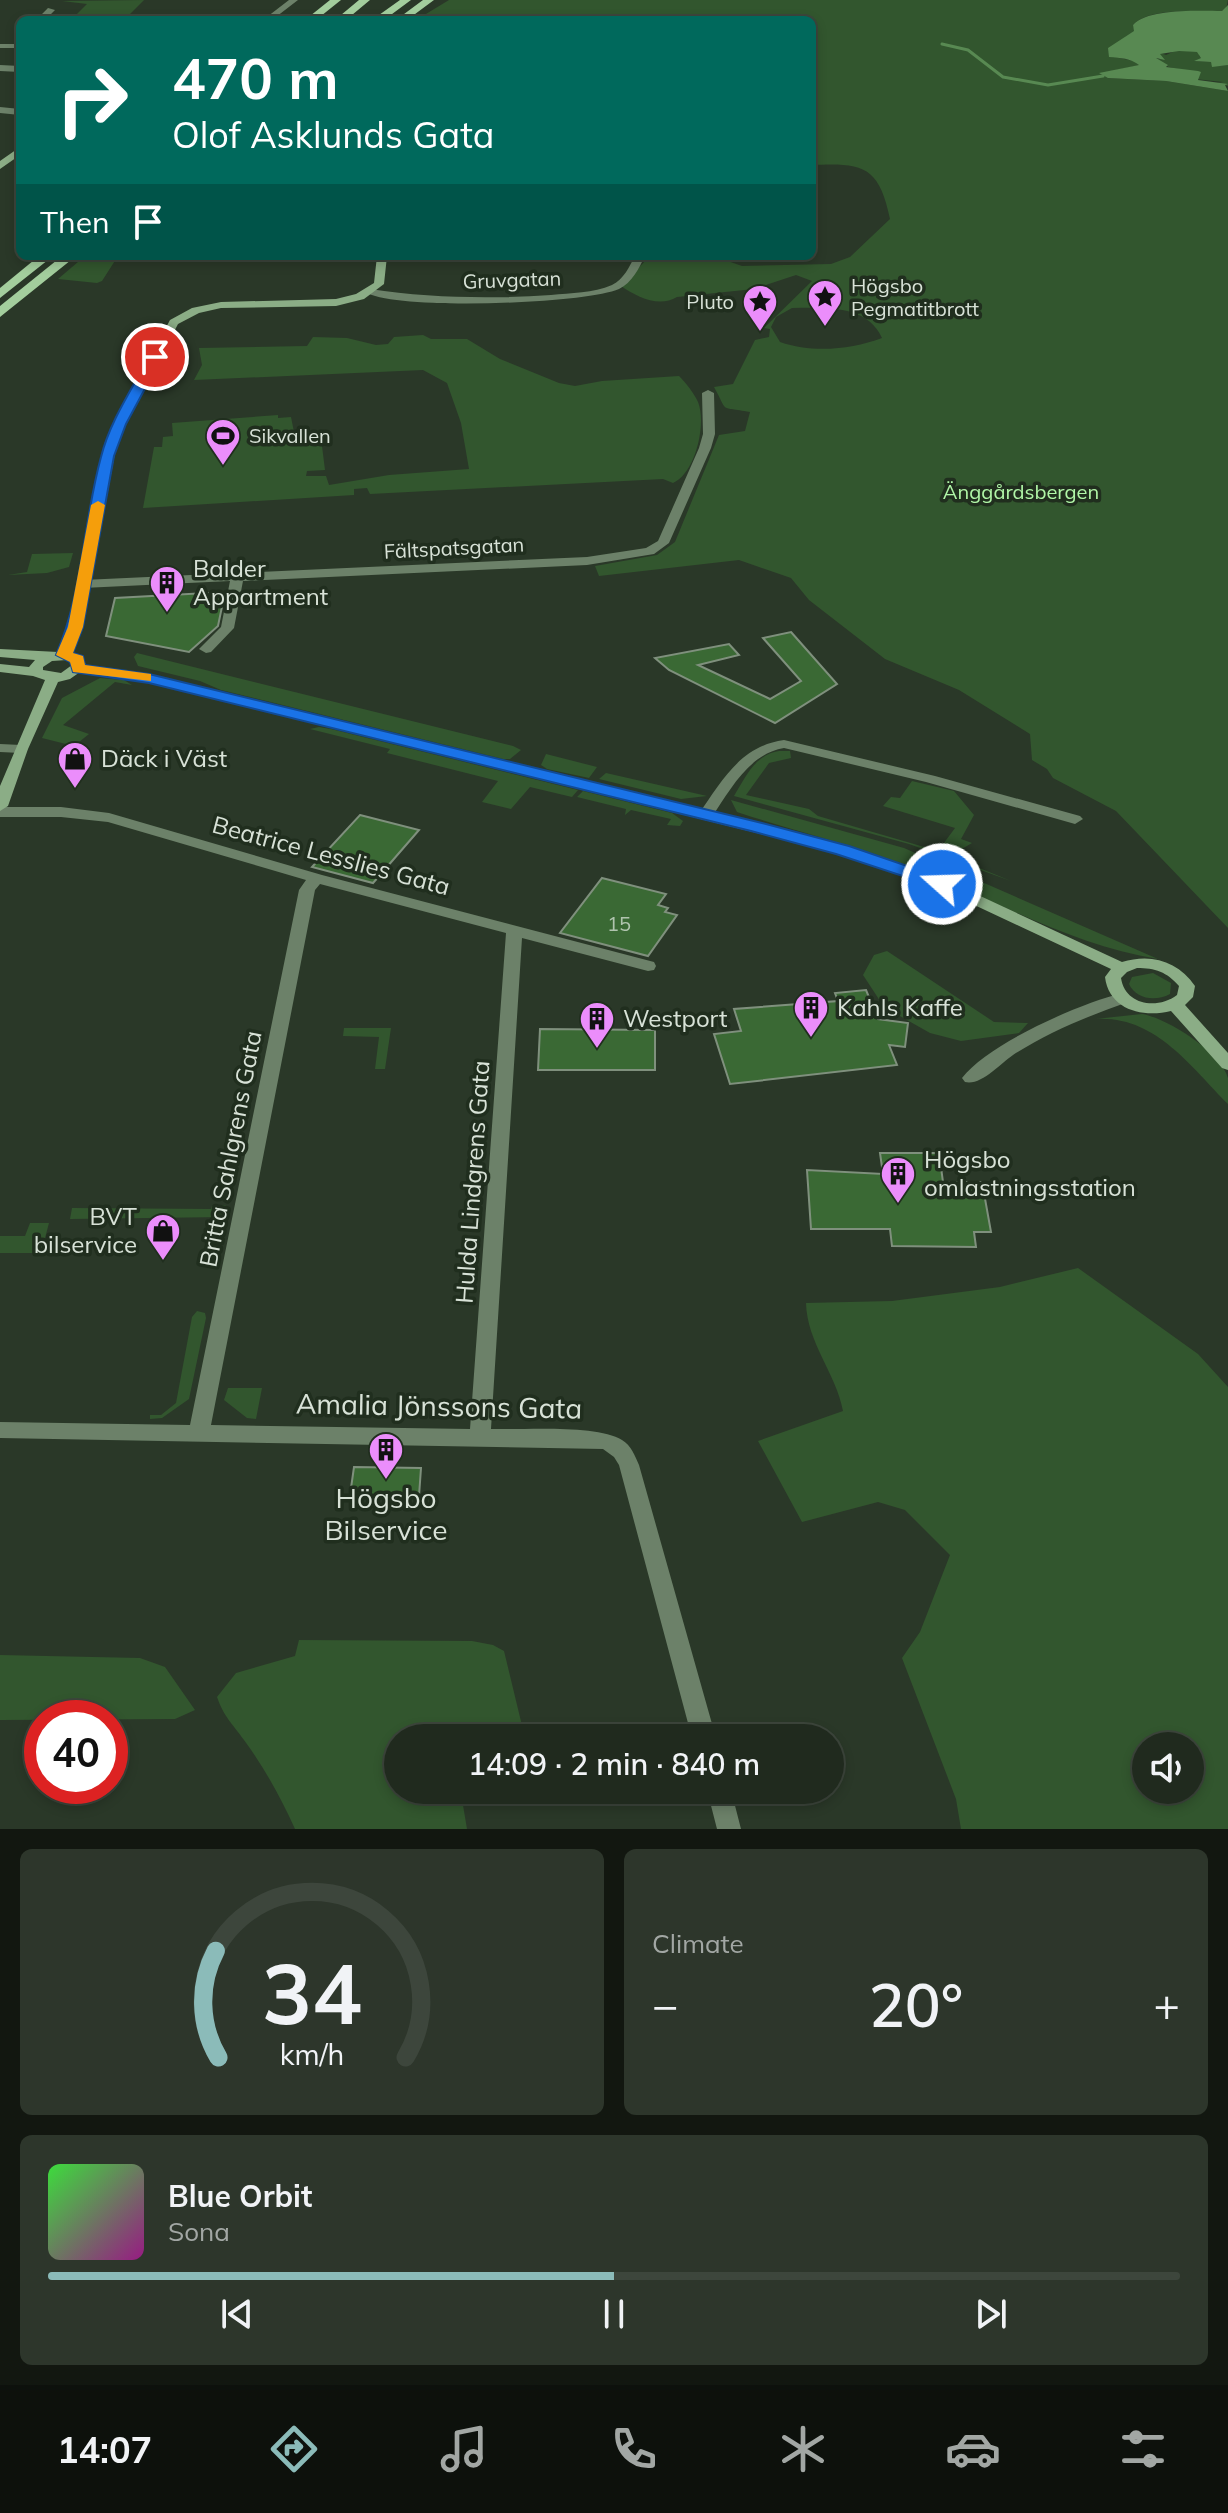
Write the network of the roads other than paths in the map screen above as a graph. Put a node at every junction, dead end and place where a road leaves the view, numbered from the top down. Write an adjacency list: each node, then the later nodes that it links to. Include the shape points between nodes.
1 (294, 0): 10 (street)
2 (336, 0): 11 (main road)
3 (353, 0): 12 (main road)
4 (406, 0): 14 (main road)
5 (413, 0): 15 (main road)
6 (429, 0): 16 (main road)
7 (367, 5): 13 (main road)
8 (51, 10): 9 (street)
9 (44, 16)
10 (272, 16)
11 (315, 16)
12 (335, 16)
13 (347, 16)
14 (383, 16)
15 (397, 16)
16 (407, 16)
17 (0, 46): 18 (street)
18 (16, 46)
19 (42, 260): 23 (main road)
20 (65, 260): 25 (main road)
21 (382, 260): 24 (street, via 379,284)
22 (638, 260): 24 (street, Gruvgatan, via 618,286 586,295 417,300)
23 (3, 292)
24 (370, 292): 28 (street, via 338,301 207,308 174,322 111,442)
25 (0, 315)
26 (708, 393): 27 (street, Fältspatsgatan, via 705,448 663,543 650,551 587,561)
27 (237, 578): 28 (street, Fältspatsgatan); 29 (street, via 227,628)
28 (83, 584): 31 (street, via 74,635)
29 (206, 649)
30 (0, 653): 31 (street)
31 (56, 656): 33 (street, via 77,660); 34 (street, via 39,662)
32 (0, 668): 34 (street)
33 (78, 668): 35 (street); 40 (street, via 149,678)
34 (36, 672): 35 (street)
35 (53, 678): 37 (street)
36 (0, 748): 37 (street)
37 (21, 749): 38 (street)
38 (0, 806)
39 (0, 812): 42 (street, Beatrice Lesslies Gata, via 109,818)
40 (706, 815): 41 (street, via 753,753 784,744); 45 (street, via 842,850 942,884)
41 (1075, 819)
42 (316, 878): 43 (street, Beatrice Lesslies Gata); 51 (street, Britta Sahlgrens Gata, via 307,890)
43 (514, 930): 44 (street, Beatrice Lesslies Gata); 52 (street, Hulda Lindgrens Gata)
44 (648, 966)
45 (1121, 968): 46 (street, via 1112,982); 47 (street, via 1154,964 1179,974 1187,991)
46 (1122, 998): 47 (street, via 1152,1009); 49 (street, via 1053,1023 998,1055)
47 (1175, 1005): 48 (street)
48 (1228, 1064)
49 (971, 1078)
50 (0, 1430): 51 (street, Amalia Jönssons Gata)
51 (199, 1432): 52 (street, Amalia Jönssons Gata)
52 (480, 1438): 53 (street, Amalia Jönssons Gata, via 599,1439 624,1453)
53 (700, 1724)
54 (723, 1804): 55 (street)
55 (729, 1829)

